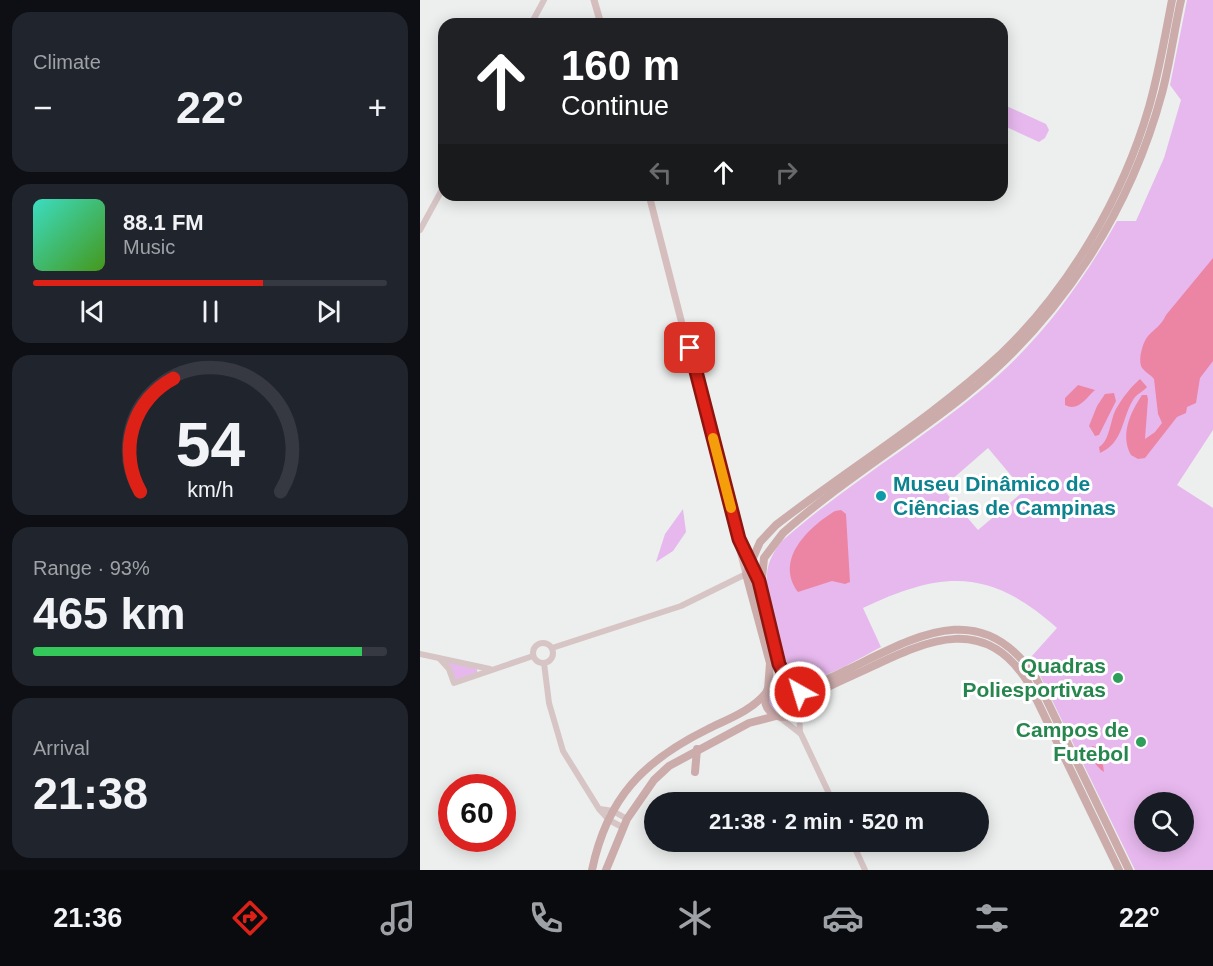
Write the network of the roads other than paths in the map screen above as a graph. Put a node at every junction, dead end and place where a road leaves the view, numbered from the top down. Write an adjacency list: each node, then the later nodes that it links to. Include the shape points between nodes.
1 (544, 0): 5 (street)
2 (594, 0): 6 (main road)
3 (1172, 0): 12 (main road, via 1149,107 1128,163 1097,227 1049,299 989,365 776,525)
4 (1180, 0): 16 (main road, via 1167,72 1148,137 1123,197 1079,273 1041,323 999,368 783,533 764,558)
5 (534, 18)
6 (599, 18)
7 (438, 197): 9 (street)
8 (651, 201): 10 (main road)
9 (420, 230)
10 (739, 539): 11 (main road); 14 (main road)
11 (743, 549): 12 (main road); 13 (main road)
12 (756, 549): 13 (main road)
13 (750, 562): 14 (main road); 16 (main road)
14 (746, 574): 15 (street); 17 (main road)
15 (730, 583): 17 (street, via 742,584); 18 (street, via 681,606)
16 (760, 588): 24 (main road, via 779,664)
17 (751, 591): 25 (main road, via 770,663)
18 (552, 648): 20 (street, via 544,642 538,644); 22 (street, via 552,657)
19 (420, 654): 21 (street)
20 (533, 656): 22 (street); 23 (street)
21 (440, 659): 23 (street); 23 (street, via 454,683)
22 (544, 663): 33 (street, via 549,703 563,751)
23 (491, 669)
24 (790, 683): 25 (main road, via 776,683); 26 (main road, via 800,692); 43 (main road, via 816,683 928,632 945,629 976,632 1011,650 1031,669)
25 (767, 691): 27 (main road, via 766,705); 29 (main road, via 752,707)
26 (800, 706): 27 (main road, via 789,717); 28 (street); 42 (main road, via 819,691 937,639 961,638 993,649 1016,665 1029,684)
27 (777, 717): 28 (street); 30 (main road, via 749,723)
28 (801, 734): 32 (street)
29 (689, 738): 30 (main road); 34 (main road, via 656,759 631,784)
30 (696, 750): 31 (main road); 35 (main road, via 654,780)
31 (695, 772)
32 (828, 792)
33 (599, 809): 34 (street); 36 (street)
34 (613, 811): 35 (street); 36 (main road)
35 (627, 819): 37 (main road)
36 (609, 820): 37 (street); 39 (main road)
37 (622, 827): 40 (main road)
38 (857, 852): 41 (street)
39 (592, 870)
40 (606, 870)
41 (865, 870)
42 (1119, 870)
43 (1129, 870)

